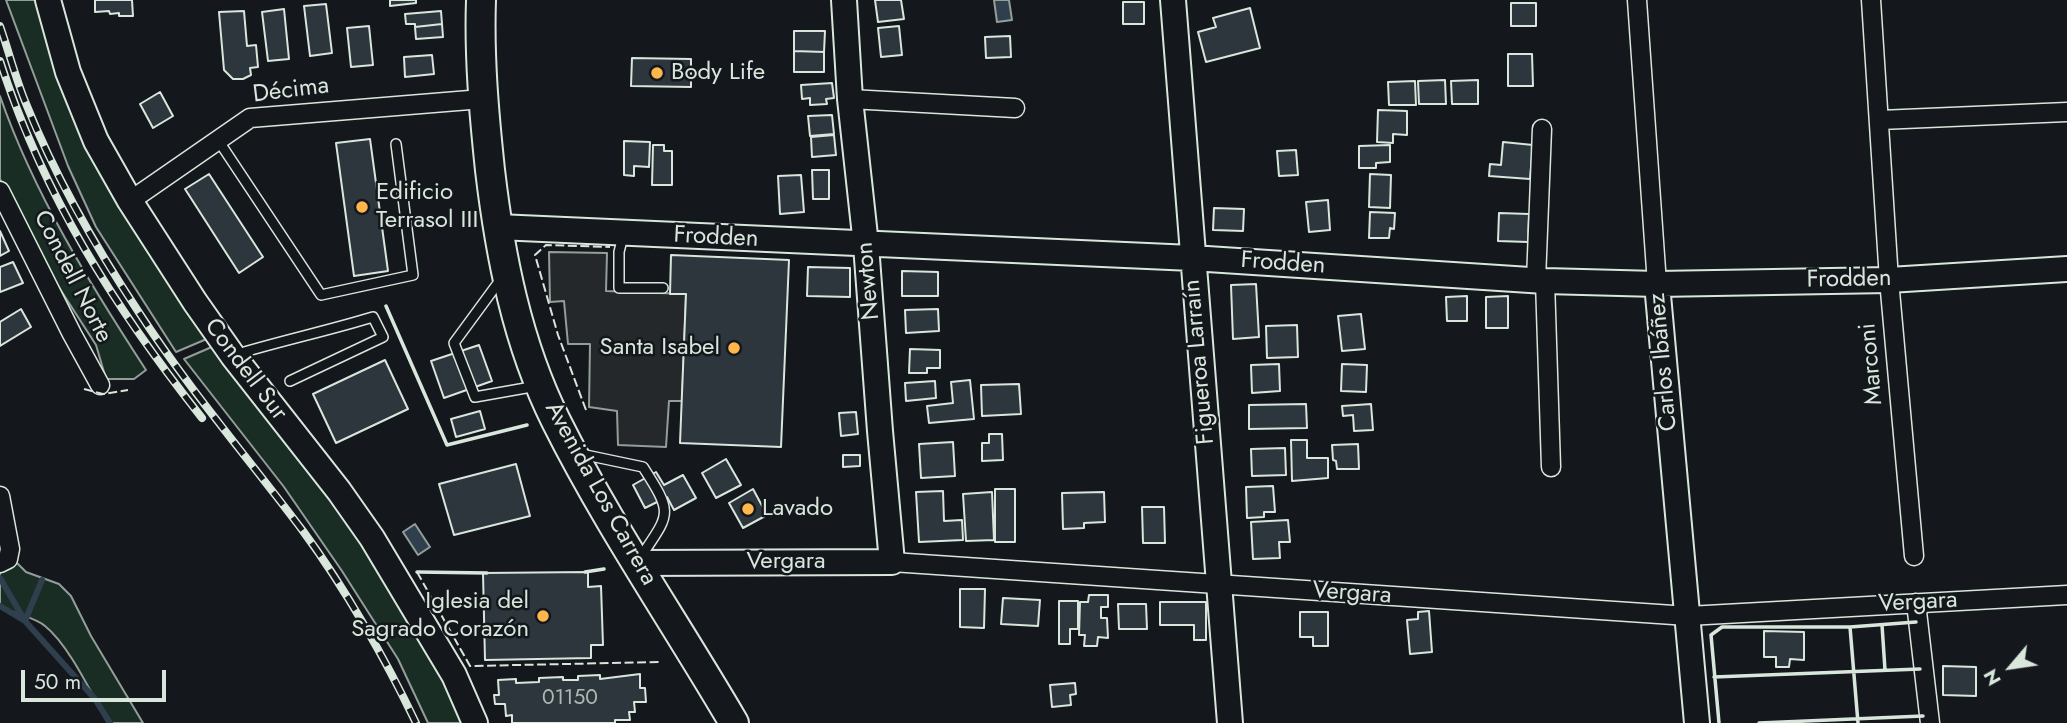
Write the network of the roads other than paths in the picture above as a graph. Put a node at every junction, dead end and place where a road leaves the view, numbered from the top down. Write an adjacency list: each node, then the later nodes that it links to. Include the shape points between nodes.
1 (48, 0): 16 (street, Condell Sur, via 68,72 96,141)
2 (481, 0): 7 (main road, Avenida Los Carrera)
3 (844, 0): 8 (street, Newton)
4 (1173, 0): 20 (street, Figueroa Larraín)
5 (1637, 0): 25 (street, Carlos Ibáñez)
6 (1871, 0): 11 (street, Marconi)
7 (482, 99): 13 (street, Décima, via 261,116); 17 (main road, Avenida Los Carrera)
8 (850, 99): 9 (street); 19 (street, Newton)
9 (1015, 108)
10 (2067, 112): 11 (street)
11 (1880, 120): 23 (street, Marconi)
12 (1542, 129): 24 (street)
13 (218, 139): 14 (lane, via 321,295 413,275); 16 (street, Décima)
14 (396, 144)
15 (0, 191): 29 (street, Condell Norte)
16 (130, 201): 27 (street, Condell Sur)
17 (498, 226): 18 (street, Frodden); 22 (main road, Avenida Los Carrera)
18 (624, 234): 19 (street, Frodden); 26 (lane, via 619,288)
19 (866, 245): 20 (street, Frodden); 36 (street, Newton)
20 (1192, 258): 24 (street, Frodden); 38 (street, Figueroa Larraín)
21 (2067, 270): 23 (street, Frodden)
22 (506, 272): 30 (main road, Avenida Los Carrera); 30 (lane, via 454,343 475,397)
23 (1889, 280): 25 (street, Frodden); 34 (street, Marconi)
24 (1540, 281): 25 (street, Frodden); 32 (street)
25 (1657, 284): 41 (street, Carlos Ibáñez)
26 (663, 288)
27 (233, 356): 28 (lane, via 373,317 383,337); 42 (street, Condell Sur, via 379,548 454,675)
28 (290, 381)
29 (100, 385)
30 (541, 386): 31 (main road, Avenida Los Carrera)
31 (574, 453): 37 (main road, Avenida Los Carrera); 37 (lane, via 643,467 659,492 665,520)
32 (1551, 467)
33 (0, 496): 35 (street, via 10,549)
34 (1914, 556)
35 (4, 561)
36 (892, 562): 37 (street, Vergara); 38 (street, Vergara)
37 (637, 563): 43 (main road, Avenida Los Carrera)
38 (1218, 586): 41 (street, Vergara); 44 (street, Figueroa Larraín)
39 (2067, 595): 40 (street, Vergara)
40 (1916, 603): 41 (street, Vergara); 46 (street)
41 (1688, 616): 45 (street, Carlos Ibáñez)
42 (475, 723)
43 (734, 723)
44 (1230, 723)
45 (1697, 723)
46 (1930, 723)

